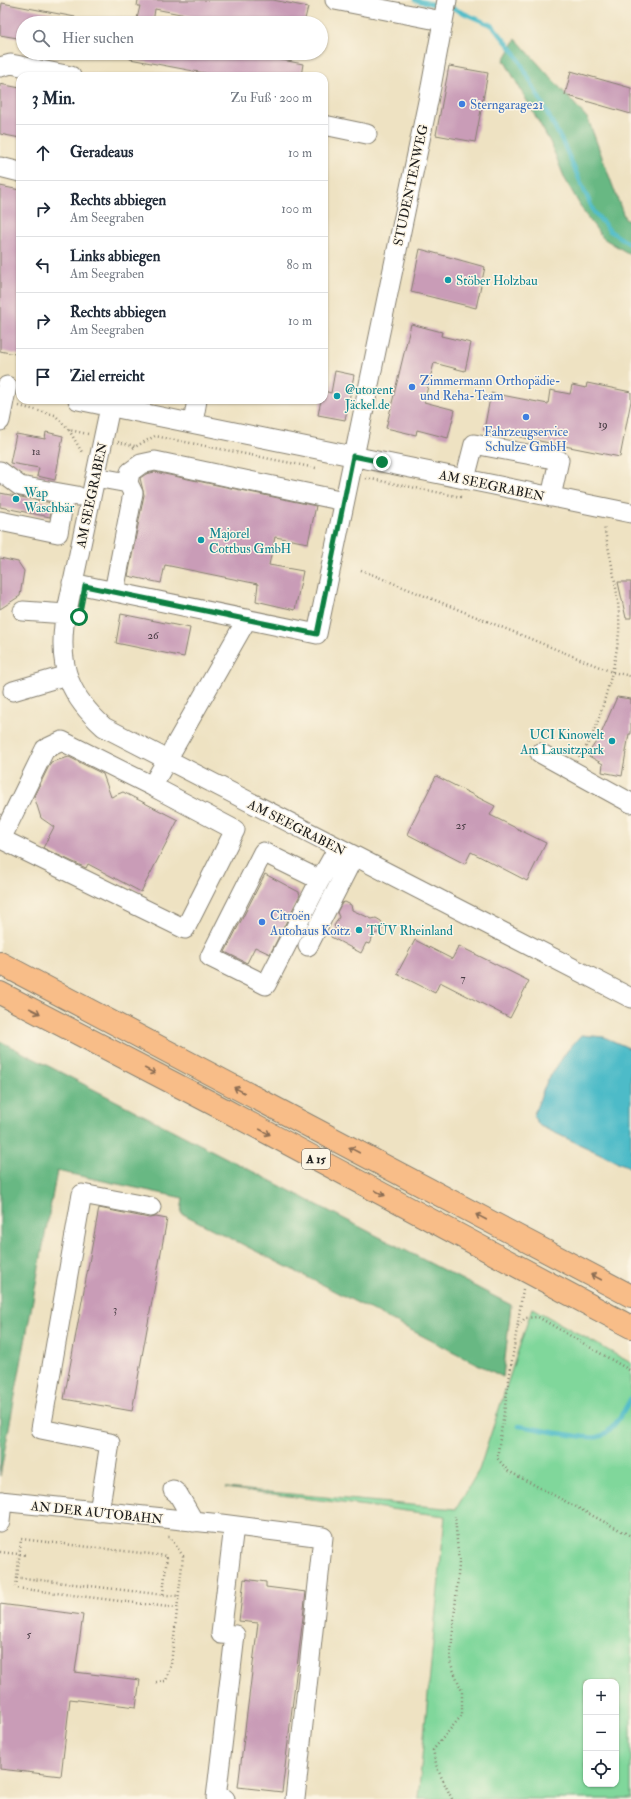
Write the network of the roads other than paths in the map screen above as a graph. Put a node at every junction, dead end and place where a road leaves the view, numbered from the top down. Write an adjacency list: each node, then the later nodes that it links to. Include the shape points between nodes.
1 (335, 0): 2 (street, STUDENTENWEG)
2 (445, 11): 13 (street, STUDENTENWEG)
3 (0, 67): 4 (street, via 11,64)
4 (51, 72)
5 (328, 126): 6 (street)
6 (367, 134)
7 (0, 168): 8 (street)
8 (16, 171)
9 (96, 404): 11 (street, AM SEEGRABEN)
10 (197, 404): 12 (street)
11 (110, 407): 12 (street, AM SEEGRABEN); 15 (street, AM SEEGRABEN)
12 (193, 423): 13 (street, AM SEEGRABEN)
13 (353, 456): 16 (street, AM SEEGRABEN); 21 (street)
14 (0, 471): 18 (street, via 20,486)
15 (95, 477): 17 (street); 20 (street, AM SEEGRABEN)
16 (465, 479): 19 (street, AM SEEGRABEN); 19 (street, via 474,444 559,460)
17 (128, 483): 21 (street, via 130,472 141,464 155,461); 25 (street, via 133,493)
18 (65, 494): 20 (street); 23 (street, via 58,533)
19 (551, 497): 22 (street, AM SEEGRABEN)
20 (90, 499): 24 (street, AM SEEGRABEN)
21 (344, 501): 28 (street, via 317,634)
22 (631, 514)
23 (0, 521)
24 (72, 583): 25 (street); 27 (street, AM SEEGRABEN)
25 (114, 592): 28 (street)
26 (23, 611): 27 (street)
27 (66, 614): 29 (street, AM SEEGRABEN, via 62,650)
28 (247, 619): 32 (street)
29 (67, 675): 30 (street); 32 (street, AM SEEGRABEN, via 80,699 104,727)
30 (14, 691)
31 (540, 753): 34 (street)
32 (167, 760): 33 (street); 35 (street, AM SEEGRABEN)
33 (152, 786): 33 (street, via 235,830 185,929 1,839 45,749 62,741)
34 (631, 803)
35 (346, 852): 36 (street); 37 (street); 40 (street, AM SEEGRABEN)
36 (320, 880): 36 (street, via 266,985 210,957 263,852)
37 (308, 946)
38 (0, 963): 42 (highway, A 15, one-way to 38)
39 (0, 993): 43 (highway, A 15, one-way to 43)
40 (631, 998)
41 (151, 1207): 46 (street, via 82,1194 41,1429 110,1443)
42 (631, 1296)
43 (631, 1327)
44 (168, 1494): 47 (street, via 178,1494)
45 (1, 1501): 46 (street, AN DER AUTOBAHN); 48 (street)
46 (99, 1512): 47 (street, AN DER AUTOBAHN)
47 (190, 1516): 49 (street, AN DER AUTOBAHN)
48 (0, 1522)
49 (234, 1526): 50 (street, via 221,1634 235,1635 216,1798); 51 (street, AN DER AUTOBAHN, via 324,1537)
50 (225, 1799)
51 (295, 1799)

